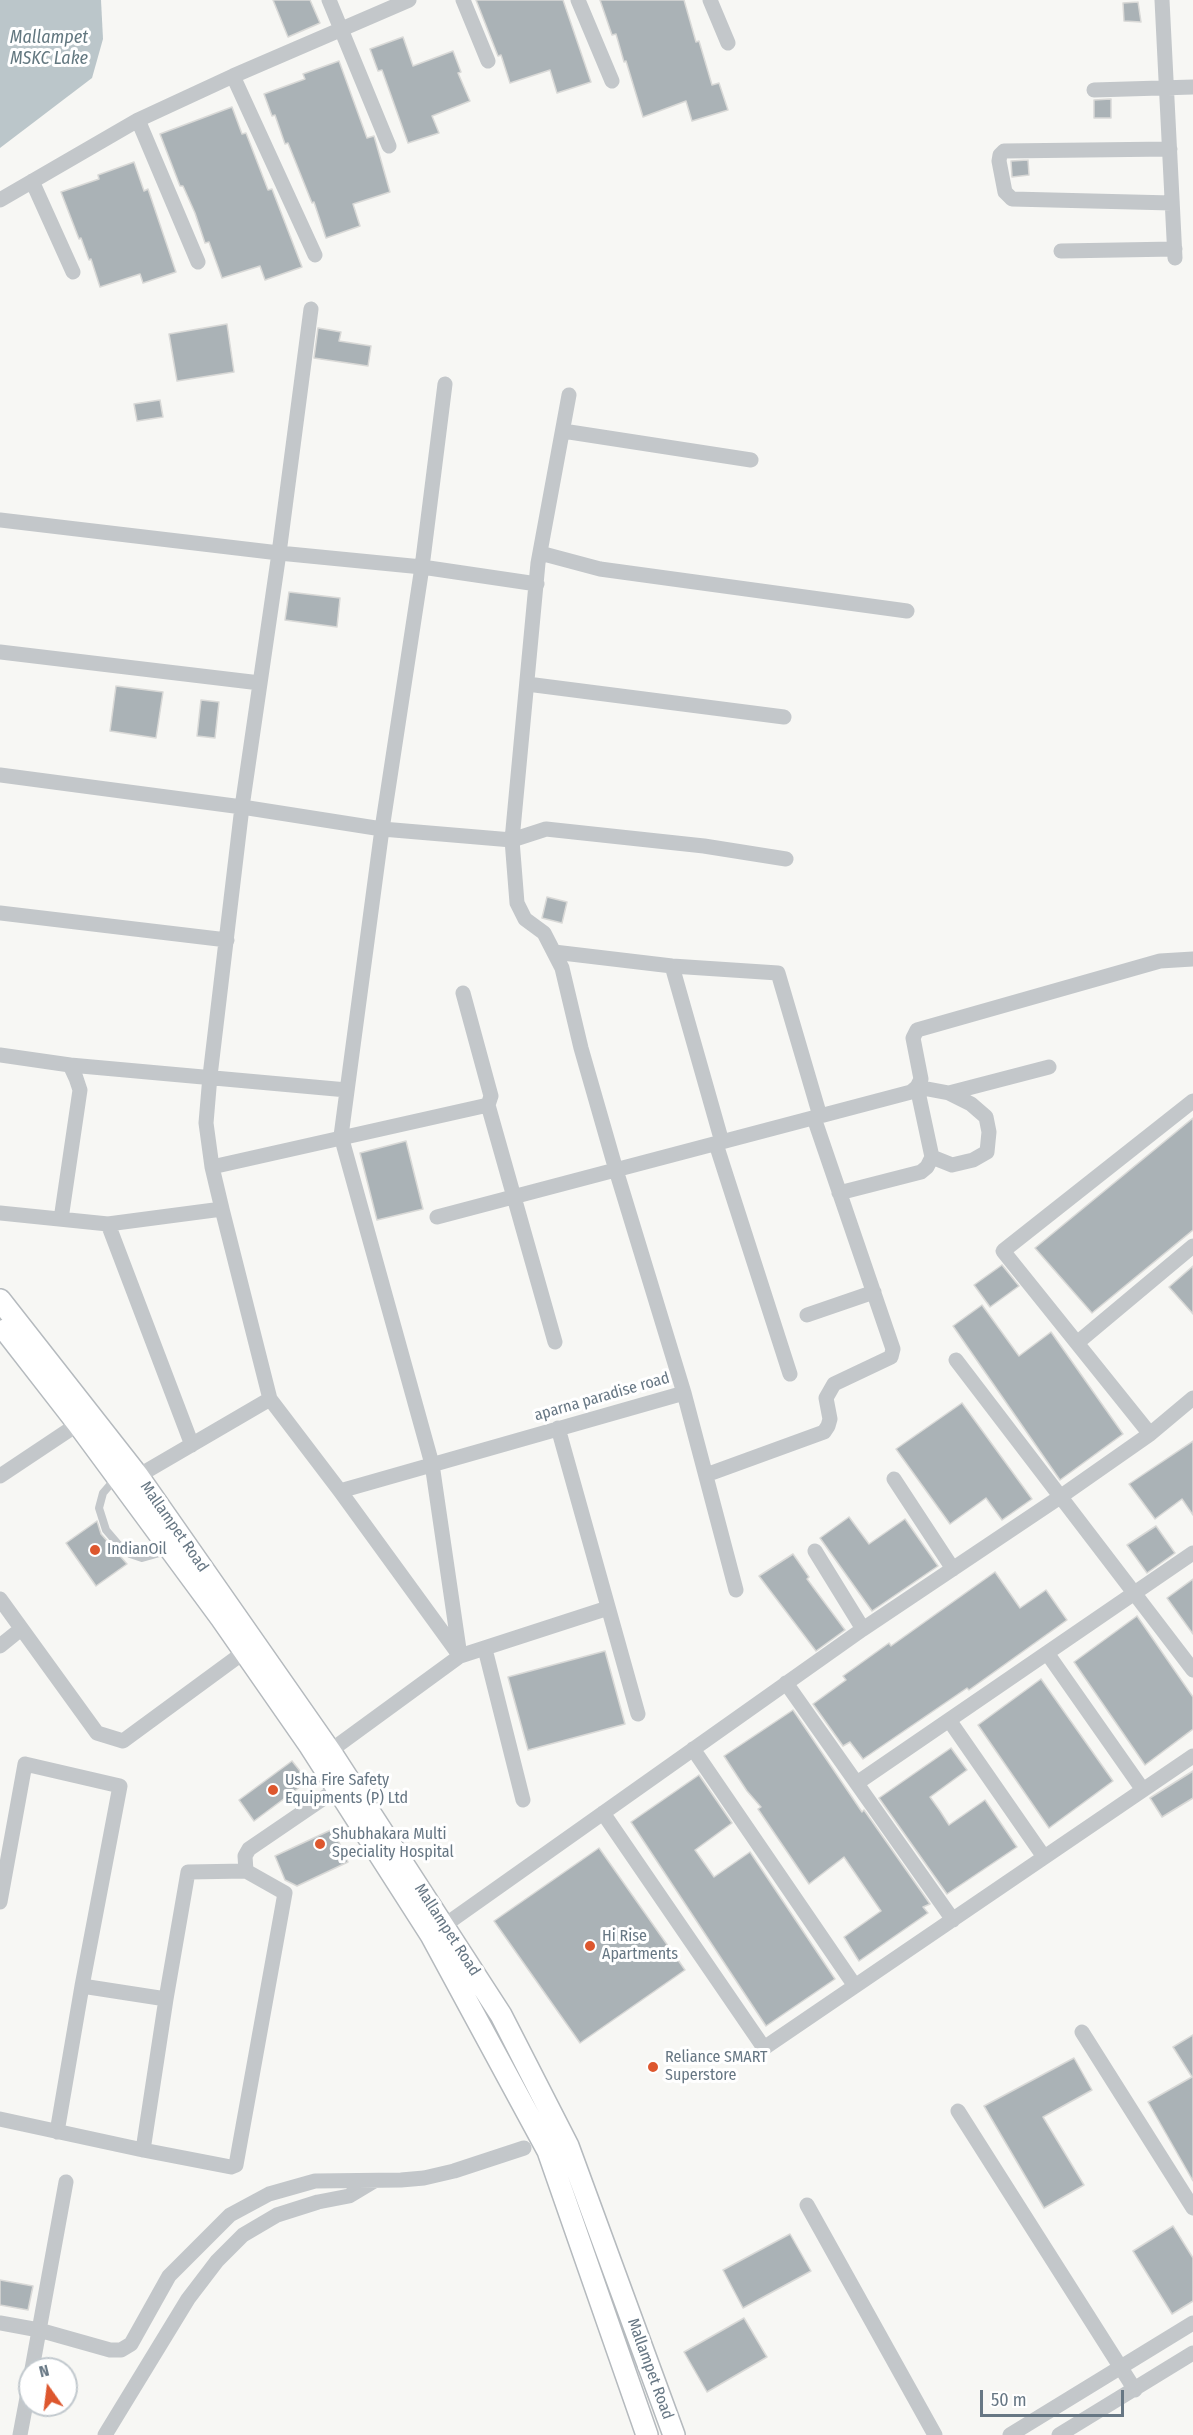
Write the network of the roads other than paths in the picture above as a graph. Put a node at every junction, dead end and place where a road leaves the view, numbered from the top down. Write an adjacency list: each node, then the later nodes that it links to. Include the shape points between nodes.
1 (329, 0): 7 (street)
2 (409, 0): 7 (street)
3 (463, 0): 9 (street)
4 (578, 0): 11 (street)
5 (710, 0): 8 (street)
6 (1162, 0): 13 (street)
7 (340, 28): 10 (street); 16 (street)
8 (728, 43)
9 (488, 62)
10 (233, 76): 15 (street); 22 (street)
11 (612, 81)
12 (1193, 87): 13 (street)
13 (1166, 88): 14 (street); 17 (street)
14 (1094, 90)
15 (138, 120): 18 (street); 23 (street)
16 (390, 146)
17 (1170, 148): 20 (street); 20 (street, via 1004,151 999,161 1005,192 1012,199)
18 (32, 181): 19 (street); 24 (street)
19 (0, 200)
20 (1172, 203): 21 (street, via 1175,253)
21 (1061, 251)
22 (315, 255)
23 (198, 262)
24 (73, 272)
25 (311, 309): 31 (street)
26 (445, 384): 33 (street)
27 (569, 396): 28 (street, aparna paradise road)
28 (563, 431): 29 (street); 32 (street, aparna paradise road)
29 (751, 459)
30 (0, 520): 31 (street)
31 (279, 553): 33 (street); 37 (street)
32 (540, 553): 34 (street, aparna paradise road); 35 (street, via 600,569)
33 (422, 567): 34 (street); 42 (street)
34 (537, 584): 38 (street, aparna paradise road)
35 (907, 611)
36 (0, 652): 37 (street)
37 (260, 683): 41 (street)
38 (527, 684): 39 (street); 43 (street, aparna paradise road)
39 (784, 717)
40 (0, 775): 41 (street)
41 (243, 807): 42 (street); 46 (street)
42 (382, 829): 43 (street); 56 (street)
43 (512, 840): 44 (street, via 546,829); 47 (street, aparna paradise road, via 517,903 525,919 544,933)
44 (786, 859)
45 (0, 913): 46 (street)
46 (227, 940): 54 (street)
47 (554, 952): 49 (street); 65 (street, aparna paradise road, via 562,968)
48 (1193, 959): 55 (street, via 1160,961 917,1030 913,1038 921,1079)
49 (672, 966): 60 (street, via 778,973); 62 (street)
50 (463, 993): 59 (street, via 491,1096)
51 (0, 1055): 52 (street)
52 (70, 1065): 54 (street); 71 (street, via 80,1090)
53 (1049, 1067): 57 (street)
54 (210, 1076): 56 (street); 64 (street, via 207,1123)
55 (917, 1087): 57 (street); 60 (street); 63 (street)
56 (347, 1090): 61 (street)
57 (949, 1093): 63 (street, via 986,1117 987,1152 952,1165)
58 (1193, 1101): 79 (street, via 1003,1251)
59 (488, 1105): 61 (street); 67 (street)
60 (817, 1117): 62 (street); 66 (street)
61 (341, 1136): 64 (street); 90 (street)
62 (719, 1143): 65 (street); 81 (street)
63 (932, 1157): 66 (street, via 921,1172)
64 (212, 1167): 68 (street)
65 (616, 1170): 67 (street); 83 (street, aparna paradise road)
66 (839, 1193): 74 (street)
67 (514, 1197): 70 (street); 78 (street)
68 (222, 1209): 72 (street); 85 (street)
69 (0, 1213): 71 (street)
70 (437, 1217)
71 (62, 1219): 72 (street)
72 (108, 1224): 89 (street)
73 (1193, 1246): 79 (street)
74 (874, 1292): 76 (street); 92 (street, via 893,1349 891,1357 834,1384 826,1398 830,1419 824,1432)
75 (0, 1300): 82 (main road, Mallampet Road)
76 (807, 1315)
77 (0, 1323): 82 (main road, Mallampet Road)
78 (555, 1342)
79 (1077, 1343): 88 (street)
80 (956, 1360): 96 (street)
81 (790, 1374)
82 (56, 1384): 86 (main road, Mallampet Road); 91 (main road, Mallampet Road)
83 (684, 1393): 87 (street, aparna paradise road); 92 (street)
84 (1193, 1398): 88 (street)
85 (270, 1399): 89 (street); 95 (street)
86 (78, 1424): 91 (main road, Mallampet Road); 93 (street)
87 (558, 1428): 90 (street, aparna paradise road); 104 (street)
88 (1150, 1434): 96 (street)
89 (192, 1445): 91 (street)
90 (432, 1464): 95 (street, aparna paradise road); 111 (street)
91 (129, 1474): 97 (main road, Mallampet Road); 97 (lane, via 103,1492 99,1508 106,1530 117,1544 142,1558)
92 (706, 1475): 101 (street)
93 (0, 1476)
94 (894, 1479): 100 (street)
95 (340, 1491): 111 (street)
96 (1060, 1497): 100 (street); 102 (street)
97 (177, 1546): 108 (main road, Mallampet Road)
98 (815, 1551): 106 (street)
99 (1193, 1553): 102 (street)
100 (953, 1569): 106 (street)
101 (736, 1590)
102 (1134, 1593): 110 (street); 112 (street)
103 (0, 1599): 105 (street)
104 (608, 1608): 109 (street); 114 (street)
105 (21, 1629): 107 (street); 108 (street, via 97,1733 123,1741)
106 (862, 1629): 113 (street)
107 (0, 1646)
108 (249, 1648): 117 (main road, Mallampet Road); 120 (main road, Mallampet Road)
109 (485, 1649): 111 (street); 122 (street)
110 (1047, 1653): 115 (street); 121 (street)
111 (460, 1656): 117 (street)
112 (1193, 1670)
113 (786, 1683): 116 (street); 119 (street)
114 (638, 1714)
115 (949, 1720): 119 (street); 124 (street)
116 (693, 1749): 123 (street); 130 (street)
117 (330, 1751): 128 (main road, Mallampet Road)
118 (1193, 1756): 121 (street)
119 (857, 1783): 127 (street)
120 (337, 1789): 125 (street, via 249,1849 245,1856); 128 (main road, Mallampet Road)
121 (1143, 1790): 124 (street)
122 (524, 1800)
123 (603, 1812): 128 (street); 130 (street, via 764,2048)
124 (1044, 1857): 127 (street)
125 (246, 1871): 131 (street, via 188,1872); 137 (street, via 285,1893 236,2165)
126 (0, 1902): 129 (street, via 25,1764 120,1786)
127 (953, 1920): 130 (street)
128 (437, 1930): 152 (main road, Mallampet Road, via 548,2151); 153 (main road, Mallampet Road, via 501,2015 568,2146)
129 (82, 1986): 131 (street); 135 (street)
130 (855, 1986)
131 (166, 1999): 137 (street)
132 (1082, 2032): 141 (street)
133 (958, 2111): 147 (street)
134 (0, 2119): 135 (street)
135 (57, 2132): 137 (street)
136 (524, 2148): 138 (street, via 424,2178)
137 (143, 2150)
138 (374, 2181): 144 (street, via 315,2181 269,2193 231,2215 169,2277 131,2344 121,2350); 151 (street, via 349,2196 277,2215 243,2235 188,2299)
139 (66, 2182): 144 (street)
140 (807, 2205): 154 (street)
141 (1193, 2208)
142 (0, 2322): 144 (street)
143 (1193, 2323): 147 (street)
144 (39, 2330): 146 (street)
145 (1193, 2353): 148 (street)
146 (34, 2357)
147 (1122, 2368): 148 (street); 155 (street)
148 (1135, 2390): 156 (street)
149 (23, 2417): 150 (street)
150 (20, 2435)
151 (105, 2435)
152 (647, 2435)
153 (674, 2435)
154 (935, 2435)
155 (1010, 2435)
156 (1059, 2435)

